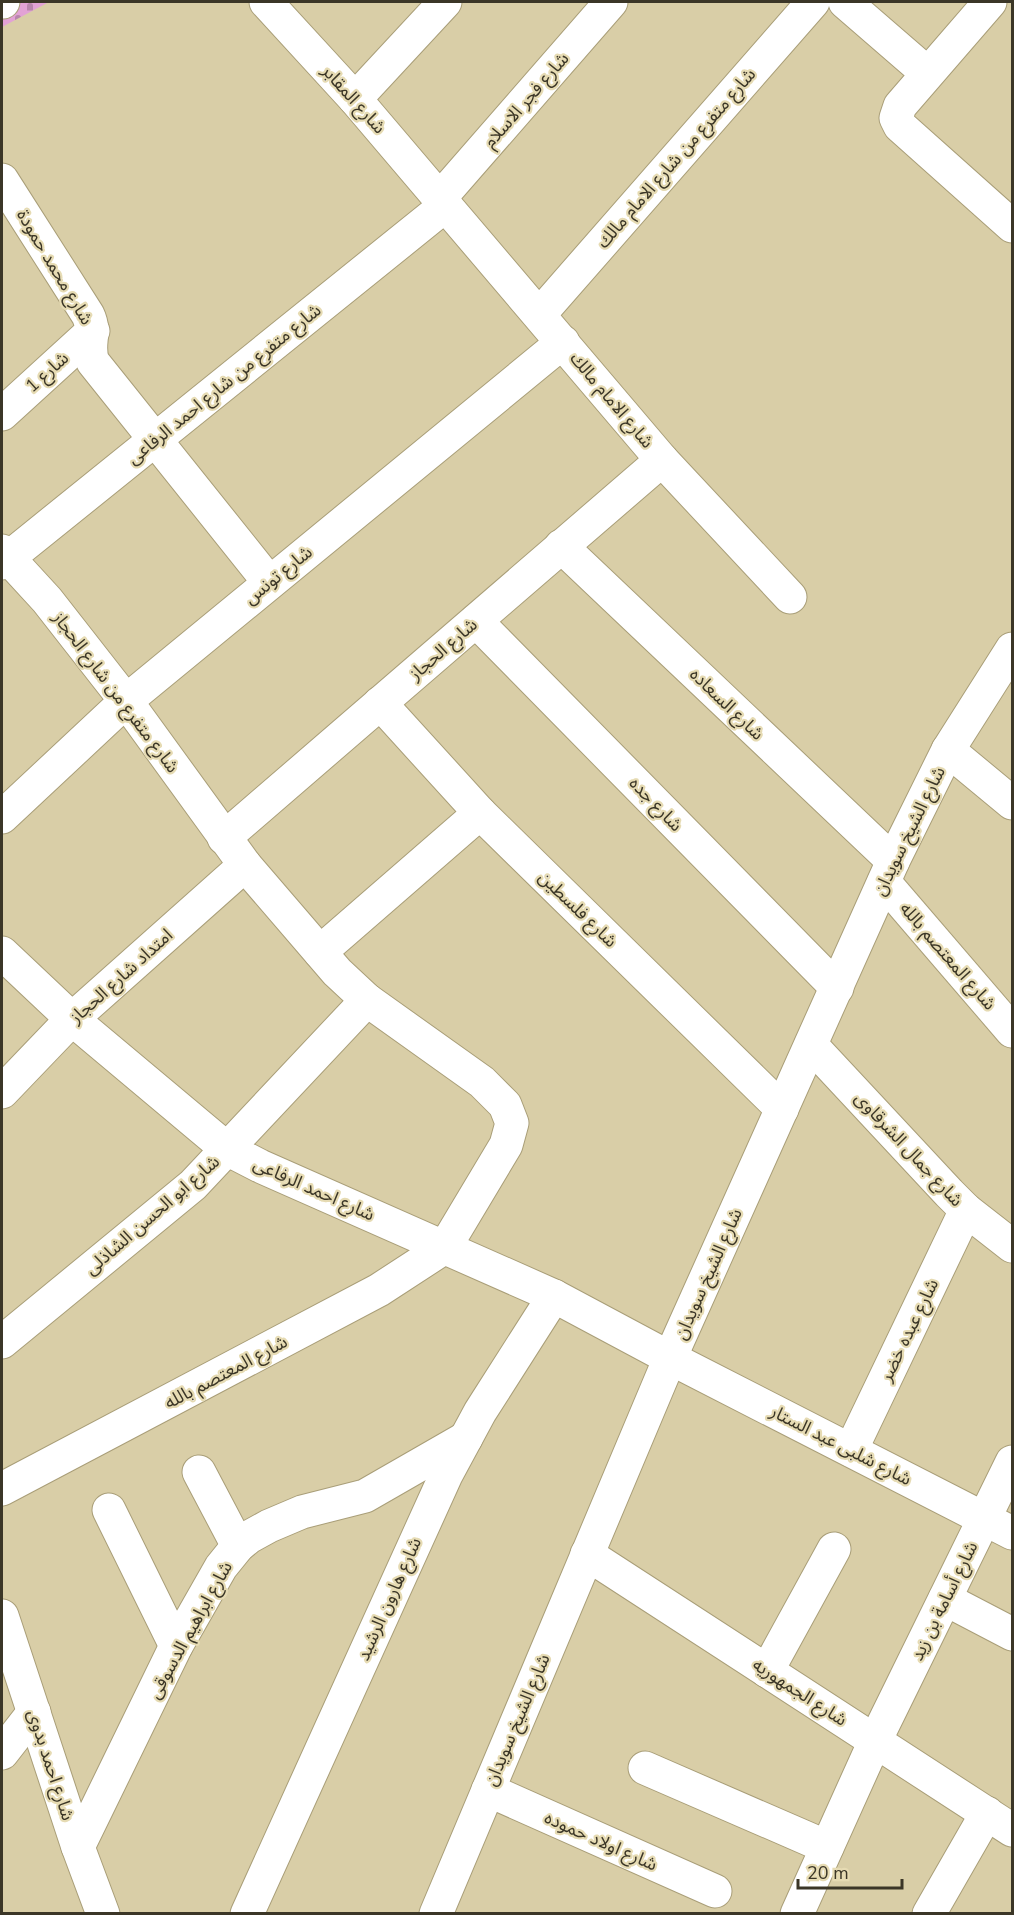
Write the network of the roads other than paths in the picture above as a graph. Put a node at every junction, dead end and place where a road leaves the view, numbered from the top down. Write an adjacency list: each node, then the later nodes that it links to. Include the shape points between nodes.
1 (266, 2): 8 (street, شارع المقابر)
2 (445, 2): 8 (street)
3 (611, 2): 10 (street, شارع فجر الاسلام)
4 (813, 2): 12 (street, شارع متفرع من شارع الامام مالك)
5 (845, 2): 7 (street)
6 (990, 2): 7 (street)
7 (927, 73): 11 (street, via 900,106 896,118 900,126)
8 (355, 99): 10 (street, شارع المقابر)
9 (2, 180): 13 (street, شارع محمد حمودة, via 88,315)
10 (443, 201): 12 (street, شارع الامام مالك); 16 (street, شارع متفرع من شارع احمد الرفاعى)
11 (1012, 226)
12 (540, 314): 14 (street, شارع الامام مالك)
13 (93, 331): 15 (street, شارع 1); 16 (street, شارع محمد حمودة, via 93,362)
14 (563, 342): 17 (street, شارع الامام مالك); 20 (street, شارع تونس)
15 (2, 414)
16 (154, 440): 19 (street, شارع متفرع من شارع احمد الرفاعى); 20 (street, شارع محمد حمودة)
17 (662, 460): 18 (street, شارع الحجاز); 21 (street, شارع الامام مالك)
18 (561, 546): 22 (street, شارع الحجاز); 32 (street, شارع السعاده)
19 (3, 557): 24 (street, شارع متفرع من شارع الحجاز, via 47,600)
20 (269, 582): 24 (street, شارع تونس)
21 (790, 597)
22 (476, 621): 25 (street, شارع الحجاز); 35 (street, شارع جده)
23 (1012, 649): 26 (street, شارع الشيخ سويدان)
24 (126, 701): 29 (street, شارع تونس); 30 (street, شارع متفرع من شارع الحجاز)
25 (380, 703): 28 (street, شارع فلسطين); 30 (street, شارع الحجاز)
26 (948, 750): 27 (street); 32 (street, شارع الشيخ سويدان)
27 (1012, 803)
28 (480, 813): 33 (street); 41 (street, شارع فلسطين)
29 (2, 817)
30 (224, 838): 31 (street, شارع متفرع من شارع الحجاز)
31 (244, 865): 33 (street, شارع متفرع من شارع الحجاز); 37 (street, امتداد شارع الحجاز)
32 (889, 872): 35 (street, شارع الشيخ سويدان); 38 (street, شارع المعتصم بالله)
33 (320, 952): 36 (street, شارع متفرع من شارع الحجاز)
34 (2, 953): 37 (street, شارع احمد الرفاعى)
35 (837, 988): 39 (street, شارع الشيخ سويدان)
36 (368, 1000): 42 (street, شارع ابو الحسن الشاذلى); 45 (street, شارع متفرع من شارع الحجاز, via 482,1082 505,1105 512,1123 506,1145)
37 (72, 1019): 40 (street, امتداد شارع الحجاز); 42 (street, شارع احمد الرفاعى)
38 (1012, 1031)
39 (811, 1045): 41 (street, شارع الشيخ سويدان); 43 (street, شارع جمال الشرقاوى)
40 (2, 1092)
41 (782, 1109): 48 (street, شارع الشيخ سويدان)
42 (227, 1149): 45 (street, شارع احمد الرفاعى); 47 (street, شارع ابو الحسن الشاذلى, via 193,1185)
43 (966, 1210): 44 (street, شارع جمال الشرقاوى); 50 (street, شارع عبده خضر)
44 (1012, 1246)
45 (445, 1247): 46 (street, شارع احمد الرفاعى); 53 (street, شارع المعتصم بالله, via 379,1290)
46 (554, 1296): 48 (street, شارع احمد الرفاعى); 49 (street, شارع هارون الرشيد)
47 (2, 1341)
48 (670, 1358): 50 (street, شارع شلبى عبد الستار); 58 (street, شارع الشيخ سويدان)
49 (466, 1438): 56 (street, شارع ابراهيم الدسوقى, via 365,1496 302,1512 269,1526); 74 (street, شارع هارون الرشيد, via 404,1564)
50 (851, 1450): 55 (street, شارع شلبى عبد الستار)
51 (1012, 1462): 55 (street, شارع أسامة بن زيد)
52 (199, 1472): 56 (street)
53 (2, 1489)
54 (110, 1510): 62 (street)
55 (998, 1526): 59 (street, شارع أسامة بن زيد)
56 (238, 1546): 62 (street, شارع ابراهيم الدسوقى, via 221,1567)
57 (834, 1549): 63 (street)
58 (587, 1554): 63 (street, شارع الجمهوريه); 68 (street, شارع الشيخ سويدان)
59 (945, 1599): 61 (street); 65 (street, شارع أسامة بن زيد)
60 (2, 1616): 64 (street, شارع احمد بدوى)
61 (1012, 1634)
62 (176, 1646): 71 (street, شارع ابراهيم الدسوقى)
63 (767, 1671): 65 (street, شارع الجمهوريه)
64 (34, 1712): 66 (street); 71 (street, شارع احمد بدوى)
65 (875, 1741): 69 (street, شارع الجمهوريه); 70 (street, شارع أسامة بن زيد)
66 (2, 1753)
67 (645, 1768): 70 (street)
68 (488, 1790): 72 (street, شارع اولاد حموده); 75 (street, شارع الشيخ سويدان)
69 (1000, 1821): 77 (street)
70 (827, 1846): 76 (street, شارع أسامة بن زيد)
71 (78, 1847): 73 (street, شارع احمد بدوى)
72 (715, 1891)
73 (103, 1914)
74 (247, 1914)
75 (436, 1914)
76 (797, 1914)
77 (929, 1914)

